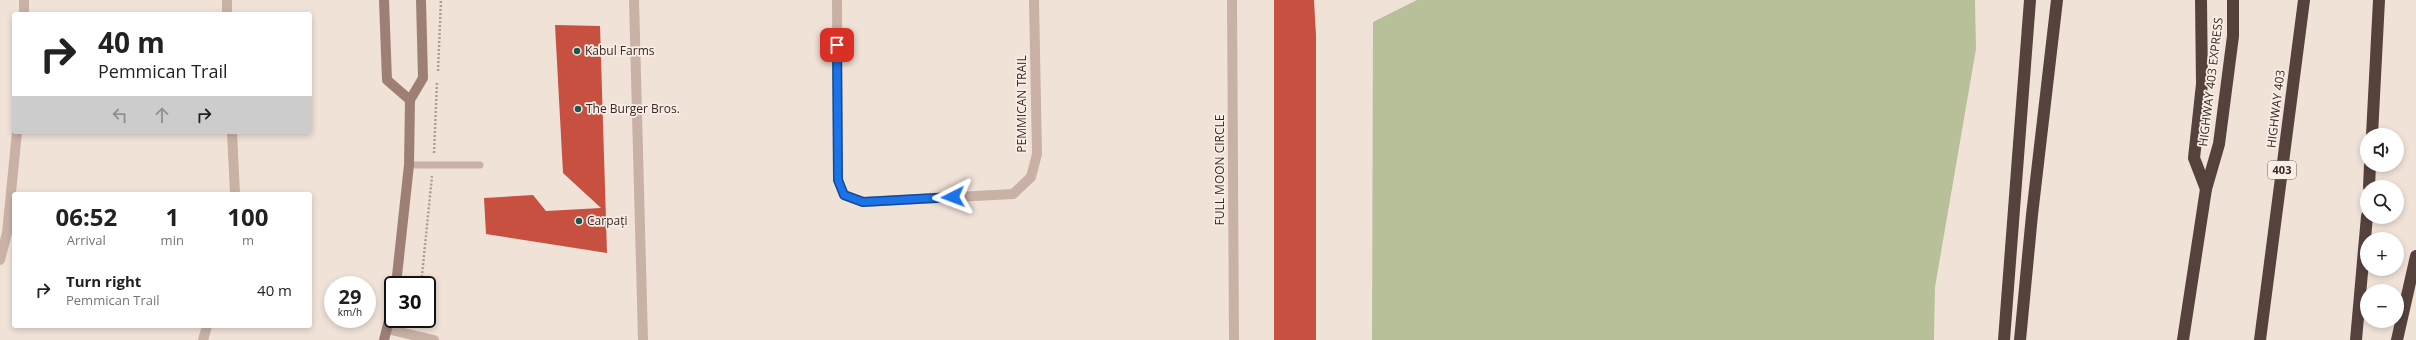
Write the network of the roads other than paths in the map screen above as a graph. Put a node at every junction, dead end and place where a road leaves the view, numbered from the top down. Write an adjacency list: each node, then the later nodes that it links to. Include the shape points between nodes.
1 (24, 0): 15 (street)
2 (226, 0): 16 (street)
3 (384, 0): 17 (street, via 386,80)
4 (421, 0): 17 (street, via 423,78)
5 (634, 0): 34 (street)
6 (837, 0): 7 (street, PEMMICAN TRAIL, via 838,180 844,195 863,202 1013,194 1031,177 1037,154)
7 (1034, 0)
8 (1232, 0): 35 (street, FULL MOON CIRCLE)
9 (2030, 0): 36 (highway)
10 (2057, 0): 37 (highway)
11 (2201, 0): 23 (highway, via 2202,84 2194,158)
12 (2233, 0): 23 (highway, HIGHWAY 403 EXPRESS, via 2233,36 2219,144)
13 (2304, 0): 39 (highway, HIGHWAY 403 / 403)
14 (2379, 0): 18 (highway)
15 (24, 12)
16 (227, 12)
17 (410, 100): 21 (street)
18 (2372, 128)
19 (17, 134): 27 (street, via 6,233)
20 (232, 134): 24 (street)
21 (409, 165): 22 (lane); 28 (street)
22 (480, 165)
23 (2206, 189): 38 (highway)
24 (235, 192)
25 (2366, 224): 40 (highway)
26 (2416, 256): 41 (highway)
27 (0, 260)
28 (397, 276)
29 (206, 328): 31 (street)
30 (387, 329): 32 (street); 33 (street)
31 (203, 340)
32 (384, 340)
33 (434, 340)
34 (643, 340)
35 (1234, 340)
36 (2004, 340)
37 (2020, 340)
38 (2183, 340)
39 (2260, 340)
40 (2356, 340)
41 (2397, 340)

